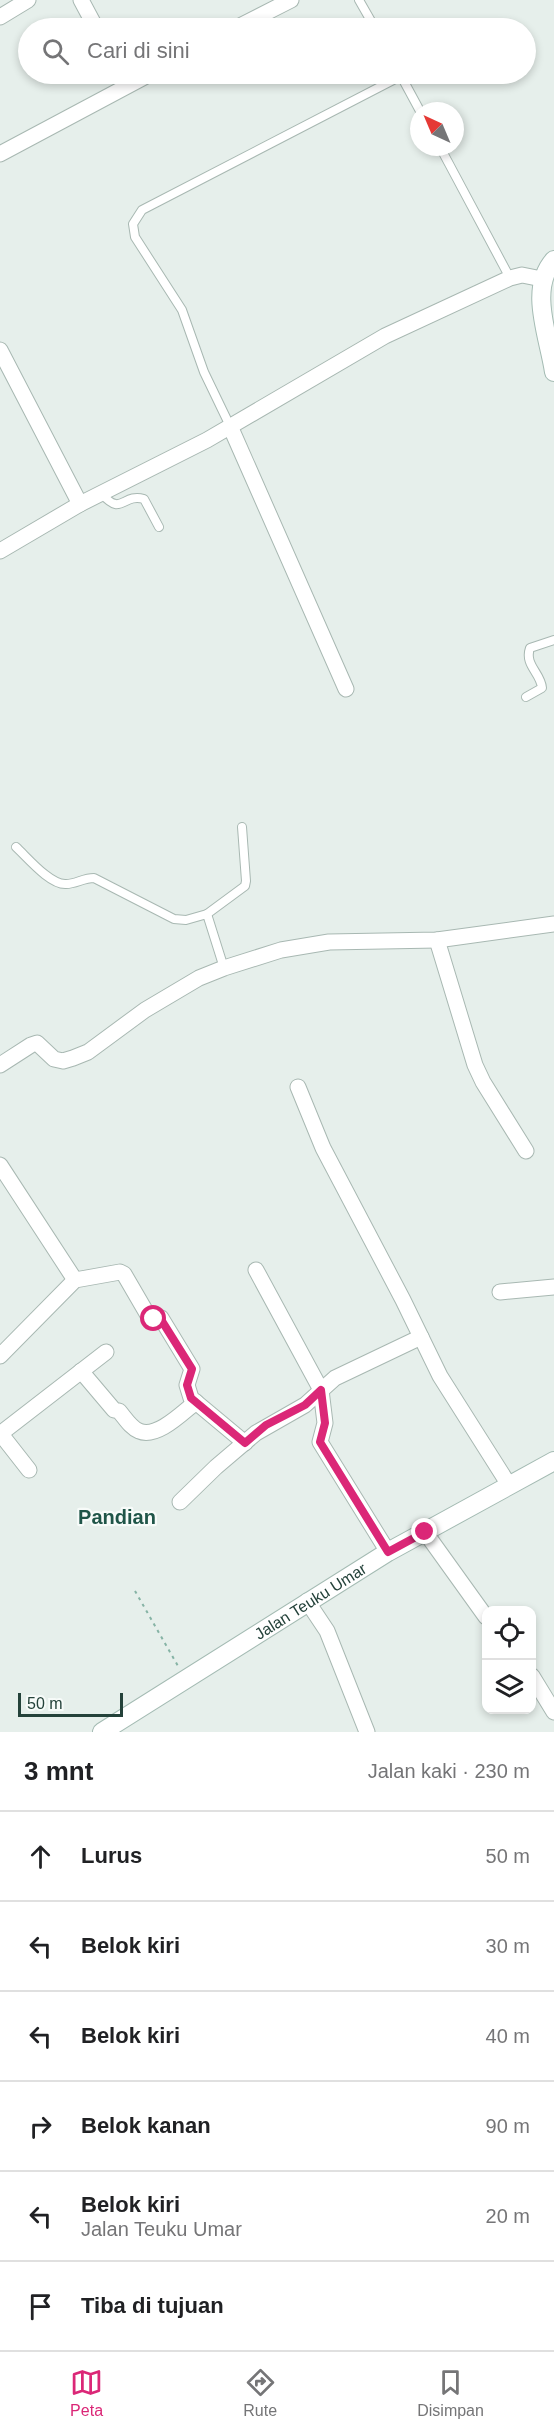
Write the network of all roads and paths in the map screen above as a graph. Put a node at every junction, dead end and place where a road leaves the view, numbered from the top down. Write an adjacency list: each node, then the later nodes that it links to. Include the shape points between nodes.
1 (28, 0): 5 (street)
2 (81, 0): 6 (street)
3 (291, 0): 7 (street)
4 (359, 0): 8 (lane)
5 (0, 17)
6 (91, 18)
7 (256, 18)
8 (369, 18)
9 (119, 84): 13 (street)
10 (129, 84): 13 (street)
11 (383, 84): 23 (lane, via 142,210 133,224 135,237 182,310 204,372)
12 (405, 84): 14 (lane)
13 (121, 88): 15 (street)
14 (415, 102)
15 (0, 154)
16 (445, 156): 18 (lane)
17 (554, 260): 19 (main road)
18 (510, 278): 19 (street, via 522,275); 23 (street, via 399,328)
19 (542, 279): 20 (main road, via 540,301)
20 (552, 349): 22 (main road)
21 (0, 350): 25 (street)
22 (554, 372)
23 (230, 426): 24 (street); 29 (street)
24 (102, 494): 25 (street); 26 (lane, via 116,505 135,496 144,499)
25 (80, 504): 27 (street)
26 (159, 527)
27 (0, 551)
28 (554, 640): 30 (lane, via 530,648 528,660 542,688)
29 (346, 689)
30 (526, 697)
31 (242, 827): 33 (lane, via 246,881 242,889)
32 (16, 847): 33 (lane, via 52,881 69,884 94,878 174,919)
33 (207, 914): 36 (lane)
34 (553, 928): 35 (street)
35 (437, 940): 36 (street, via 329,942 281,950); 39 (street, via 475,1065)
36 (224, 968): 37 (street, via 145,1010 88,1052 63,1061 54,1059 37,1044)
37 (0, 1065)
38 (298, 1087): 45 (street, via 323,1148)
39 (526, 1150)
40 (0, 1164): 42 (street)
41 (256, 1270): 49 (street)
42 (75, 1280): 47 (street); 50 (street, via 124,1274 149,1317 160,1318 192,1369 187,1390)
43 (554, 1287): 44 (street)
44 (500, 1292)
45 (421, 1337): 49 (street, via 345,1371); 55 (street, via 440,1376)
46 (106, 1352): 48 (street)
47 (0, 1356)
48 (81, 1371): 50 (street, via 114,1410 144,1433 160,1430); 51 (street)
49 (321, 1390): 52 (street, via 305,1405 266,1425); 58 (street, via 325,1423 320,1442)
50 (196, 1402): 52 (street)
51 (0, 1433): 54 (street)
52 (245, 1443): 56 (street)
53 (554, 1461): 55 (main road, Jalan Teuku Umar)
54 (29, 1470)
55 (509, 1485): 57 (main road, Jalan Teuku Umar)
56 (180, 1502)
57 (425, 1532): 58 (main road, Jalan Teuku Umar); 61 (street)
58 (388, 1552): 60 (main road, Jalan Teuku Umar)
59 (135, 1591): 62 (path)
60 (307, 1601): 62 (main road, Jalan Teuku Umar); 66 (street, via 327,1631)
61 (482, 1611)
62 (186, 1679): 65 (main road, Jalan Teuku Umar)
63 (536, 1684): 64 (street)
64 (554, 1712)
65 (102, 1732)
66 (368, 1732)

